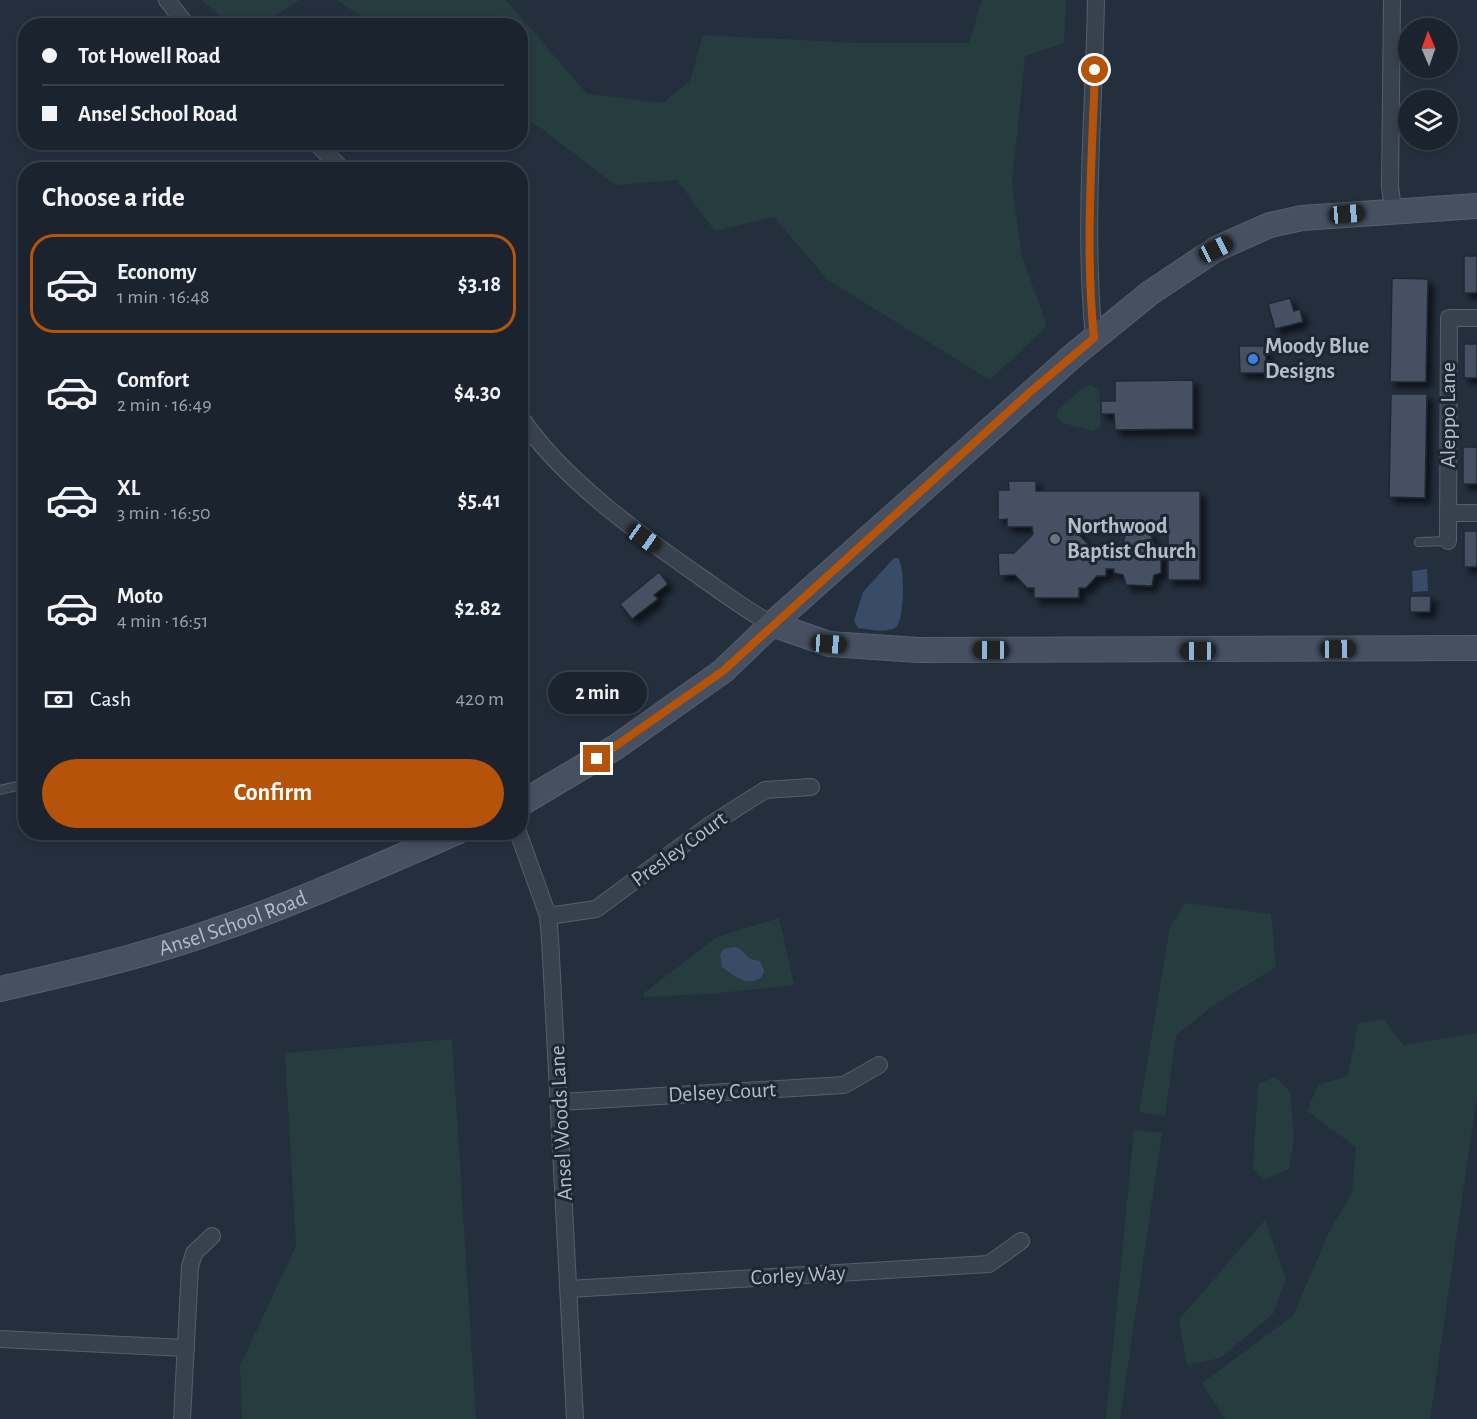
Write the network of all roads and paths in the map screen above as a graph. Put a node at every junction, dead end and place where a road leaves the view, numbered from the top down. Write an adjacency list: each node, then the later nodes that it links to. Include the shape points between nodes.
1 (167, 0): 4 (street)
2 (1096, 0): 10 (street, via 1090,235)
3 (1392, 0): 8 (street)
4 (181, 18)
5 (323, 150): 6 (street)
6 (335, 162)
7 (1477, 206): 8 (street)
8 (1393, 210): 10 (street, via 1302,218 1246,234 1179,272)
9 (1477, 318): 12 (street, Aleppo Lane, via 1449,318)
10 (1094, 338): 16 (street)
11 (528, 426): 16 (street, via 566,468 644,538)
12 (1448, 513): 13 (street); 14 (street, Aleppo Lane)
13 (1477, 513)
14 (1448, 541): 15 (lane)
15 (1419, 542)
16 (772, 624): 17 (street, via 829,644 918,650); 21 (street, via 723,671 616,747)
17 (1477, 648)
18 (18, 786): 20 (lane)
19 (811, 787): 24 (street, Presley Court, via 765,790 710,825 596,909)
20 (0, 790)
21 (528, 799)
22 (438, 840): 25 (street, Ansel School Road, via 218,930 119,960)
23 (521, 840): 24 (street, Ansel Woods Lane)
24 (548, 916): 27 (street, Ansel Woods Lane)
25 (0, 989)
26 (879, 1065): 27 (street, Delsey Court, via 844,1085)
27 (561, 1102): 30 (street, Ansel Woods Lane)
28 (212, 1236): 32 (street, via 191,1259)
29 (1021, 1241): 30 (street, Corley Way, via 989,1264)
30 (569, 1289): 34 (street, Ansel Woods Lane)
31 (0, 1339): 32 (street)
32 (186, 1348): 33 (street)
33 (182, 1419)
34 (575, 1419)

